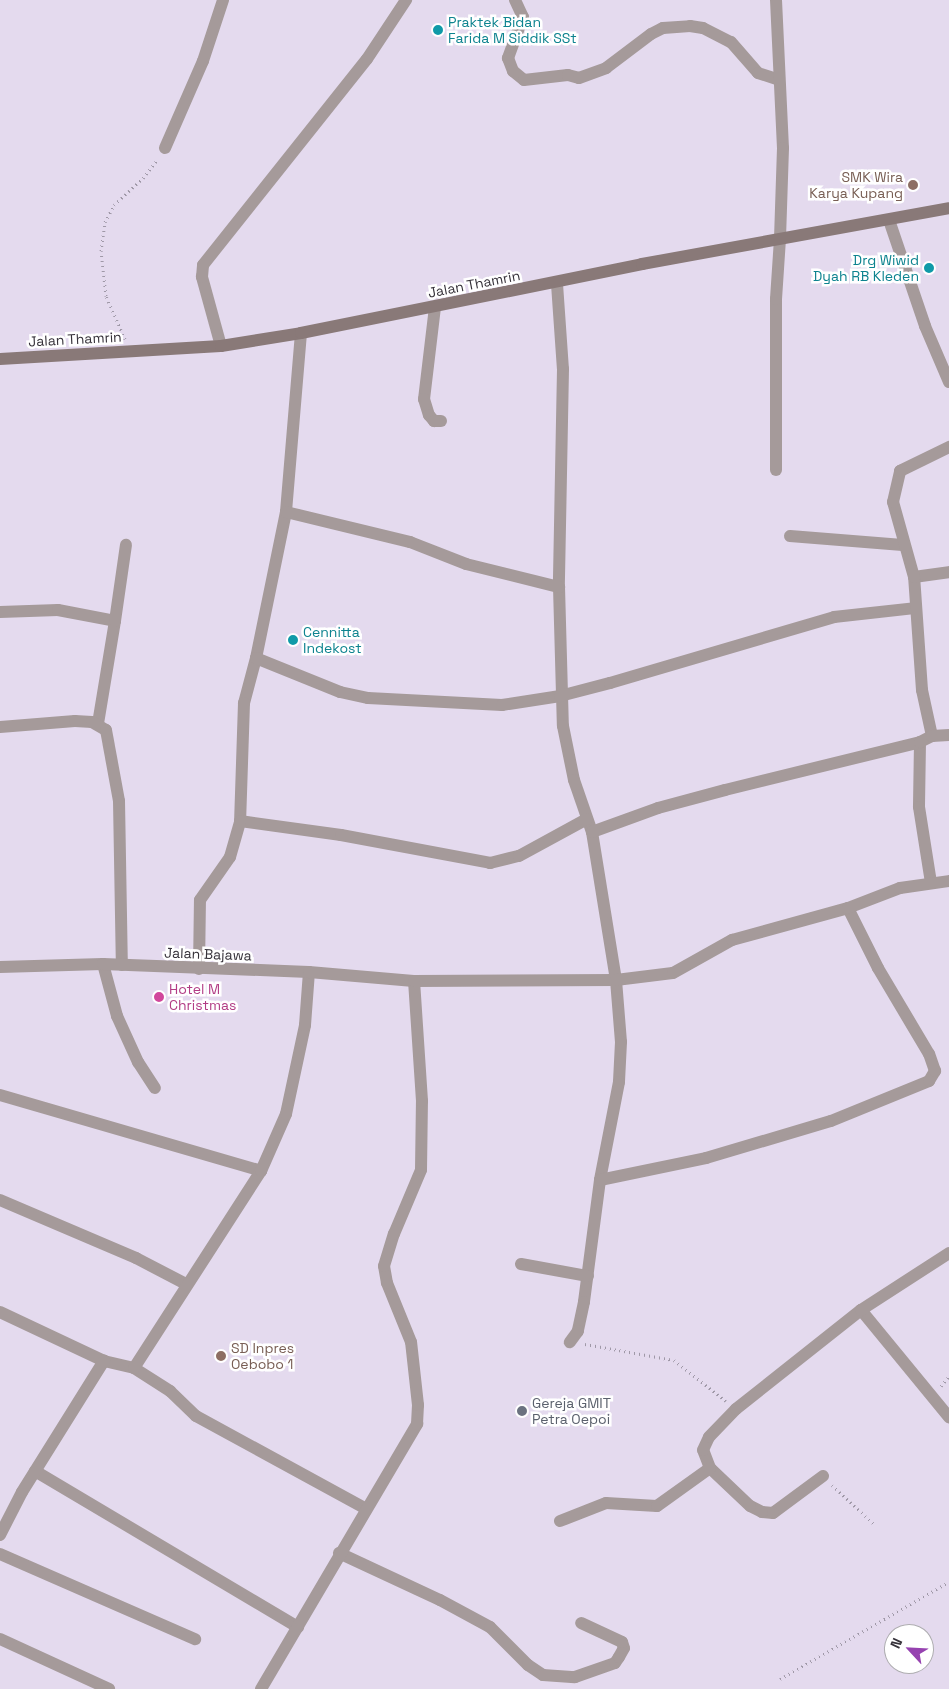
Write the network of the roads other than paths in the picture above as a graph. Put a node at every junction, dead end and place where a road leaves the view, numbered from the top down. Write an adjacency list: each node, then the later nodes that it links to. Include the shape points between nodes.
1 (223, 0): 6 (street, via 203,62)
2 (406, 0): 13 (street, via 366,59 203,265 202,277)
3 (515, 0): 5 (street, via 523,18 508,58 513,71 524,80 568,75 579,78 606,68 663,28 690,26 703,28 731,42 758,73)
4 (776, 0): 5 (street)
5 (780, 80): 9 (street, via 783,148)
6 (165, 148)
7 (949, 208): 8 (main road, Jalan Thamrin)
8 (889, 220): 9 (main road, Jalan Thamrin); 15 (street, via 925,326)
9 (780, 239): 10 (main road, Jalan Thamrin); 18 (street, via 776,298)
10 (557, 284): 11 (main road, Jalan Thamrin); 25 (street, via 562,369)
11 (435, 307): 12 (main road, Jalan Thamrin); 16 (street, via 424,399 429,415 434,421)
12 (301, 333): 13 (main road, Jalan Thamrin); 19 (street)
13 (221, 346): 14 (main road, Jalan Thamrin)
14 (0, 359)
15 (949, 382)
16 (441, 421)
17 (949, 447): 21 (street, via 900,471 893,502)
18 (776, 470)
19 (286, 512): 25 (street, via 410,542 466,564); 29 (street)
20 (790, 536): 21 (street)
21 (903, 545): 24 (street)
22 (126, 546): 28 (street)
23 (949, 572): 24 (street)
24 (914, 577): 26 (street)
25 (559, 587): 30 (street)
26 (915, 608): 30 (street, via 834,617); 34 (street, via 922,690)
27 (0, 612): 28 (street, via 58,610)
28 (115, 621): 31 (street)
29 (256, 658): 30 (street, via 333,690 368,698 502,705); 36 (street, via 244,703)
30 (560, 696): 37 (street, via 574,780)
31 (98, 724): 32 (street, via 75,721); 42 (street, via 106,730 119,801)
32 (0, 727)
33 (949, 735): 34 (street)
34 (932, 736): 35 (street)
35 (920, 742): 37 (street); 39 (street, via 919,806)
36 (240, 821): 37 (street, via 341,835 490,863 519,856); 44 (street, via 230,858 200,900)
37 (590, 826): 46 (street)
38 (949, 881): 39 (street, Jalan Bajawa)
39 (931, 883): 40 (street, Jalan Bajawa, via 900,888)
40 (848, 908): 46 (street, Jalan Bajawa, via 732,940 673,973); 51 (street, via 878,968 929,1054 935,1071 929,1081 848,1115 724,1153)
41 (103, 964): 42 (street, Jalan Bajawa); 43 (street, Jalan Bajawa); 48 (street, via 116,1016 138,1062)
42 (122, 965): 44 (street, Jalan Bajawa)
43 (0, 966)
44 (199, 969): 45 (street, Jalan Bajawa)
45 (309, 972): 47 (street, Jalan Bajawa); 50 (street, via 305,1025 292,1093)
46 (616, 980): 47 (street, Jalan Bajawa); 51 (street, via 621,1042 619,1082)
47 (414, 981): 66 (street, via 422,1102 421,1170 384,1266 387,1283 411,1342 417,1424 406,1447)
48 (155, 1088)
49 (0, 1095): 50 (street)
50 (261, 1171): 56 (street)
51 (600, 1180): 55 (street)
52 (0, 1200): 56 (street, via 136,1258)
53 (949, 1253): 57 (street)
54 (521, 1264): 55 (street)
55 (588, 1276): 59 (street, via 578,1330)
56 (186, 1284): 61 (street)
57 (861, 1310): 62 (street); 63 (street, via 736,1409 706,1443 704,1456)
58 (0, 1312): 60 (street)
59 (570, 1342)
60 (104, 1361): 61 (street); 64 (street)
61 (134, 1368): 66 (street, via 170,1391 196,1416)
62 (949, 1417)
63 (710, 1468): 65 (street, via 750,1506 768,1513); 67 (street, via 657,1506 606,1503)
64 (35, 1471): 68 (street); 72 (street)
65 (822, 1476)
66 (365, 1508): 70 (street)
67 (560, 1521)
68 (0, 1535)
69 (0, 1554): 73 (street)
70 (339, 1554): 71 (street, via 440,1600 490,1628 543,1675 575,1677 600,1669 619,1657 624,1648 622,1642); 72 (street)
71 (581, 1623)
72 (298, 1627): 75 (street)
73 (195, 1638)
74 (0, 1639): 76 (street)
75 (264, 1688)
76 (109, 1689)

